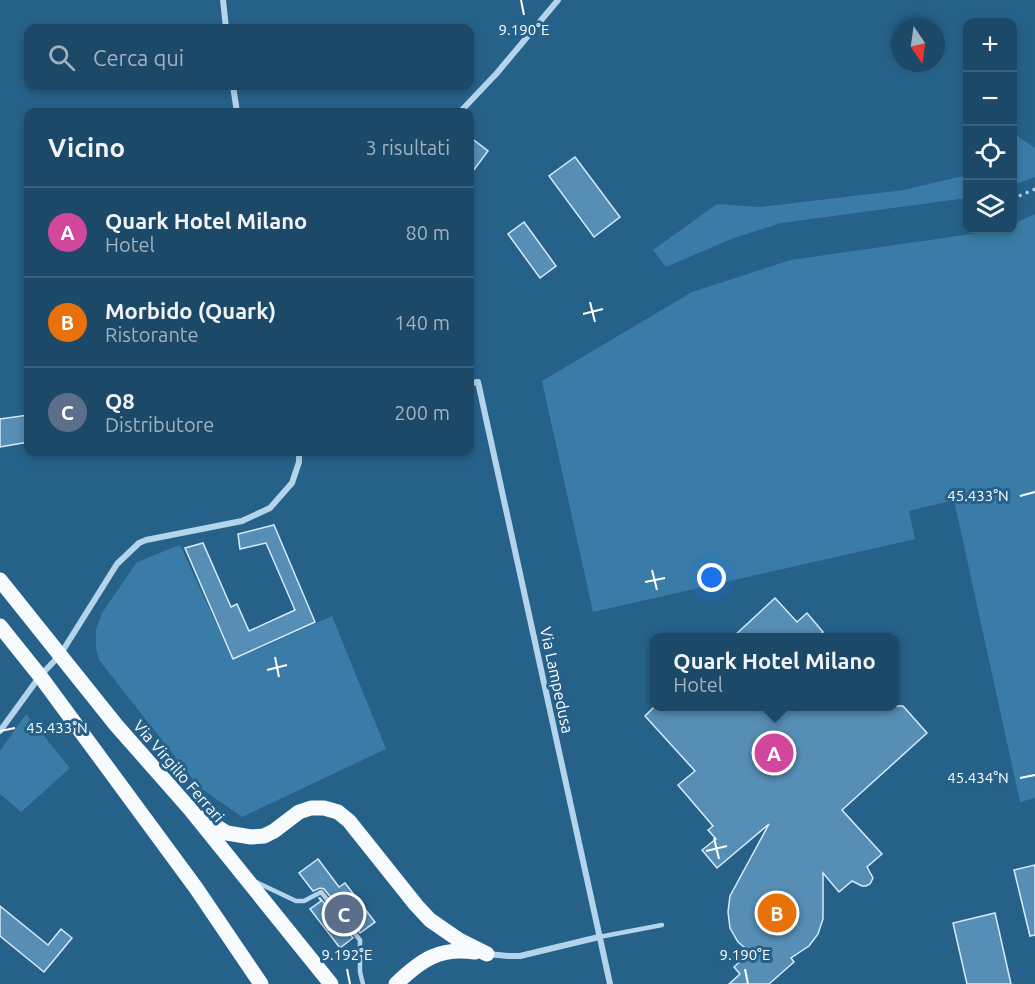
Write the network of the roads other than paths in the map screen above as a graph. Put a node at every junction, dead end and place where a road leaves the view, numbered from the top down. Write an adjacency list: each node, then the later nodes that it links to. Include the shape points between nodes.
1 (223, 0): 3 (street)
2 (558, 0): 6 (street)
3 (226, 24)
4 (234, 90): 5 (street)
5 (236, 108)
6 (464, 108)
7 (474, 382): 17 (street, Via Lampedusa, via 478,381)
8 (299, 456): 11 (street, via 292,483 270,508 242,521 139,543 117,564)
9 (0, 580): 11 (main road, Via Virgilio Ferrari)
10 (0, 626): 12 (main road)
11 (60, 655): 12 (street); 14 (main road, Via Virgilio Ferrari)
12 (40, 676): 13 (street); 19 (main road, via 196,888)
13 (0, 730)
14 (190, 809): 15 (main road, Via Virgilio Ferrari); 18 (main road, via 226,834 251,837 274,831 305,810 324,808 338,812 430,920)
15 (245, 877): 20 (main road, Via Virgilio Ferrari); 21 (lane, via 296,901 321,892 360,940)
16 (662, 925): 17 (lane)
17 (599, 937): 18 (street, via 520,956); 23 (street, Via Lampedusa)
18 (487, 954): 22 (main road, via 442,952 428,958)
19 (261, 984)
20 (331, 984)
21 (363, 984)
22 (396, 984)
23 (610, 984)

